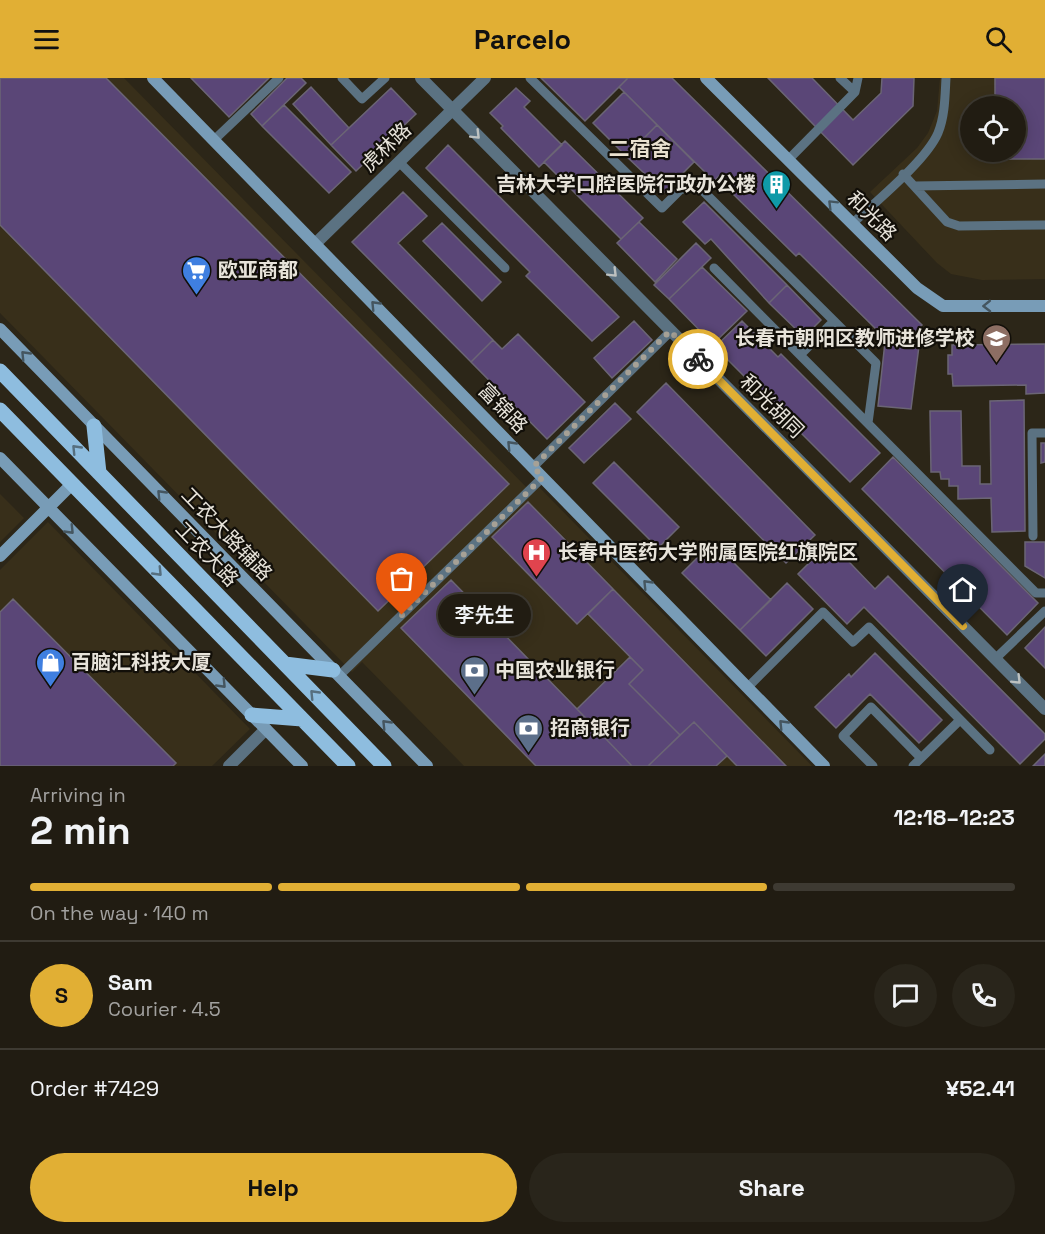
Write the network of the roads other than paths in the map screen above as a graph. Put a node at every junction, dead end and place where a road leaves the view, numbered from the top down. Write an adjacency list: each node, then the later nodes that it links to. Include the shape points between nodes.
1 (153, 78): 14 (street, 富锦路)
2 (279, 78): 14 (lane)
3 (342, 78): 4 (lane, via 362,99)
4 (385, 78)
5 (421, 78): 13 (street, 和光胡同)
6 (485, 78): 13 (street, 虎林路)
7 (530, 78): 26 (lane, via 662,208 680,190 696,184)
8 (706, 78): 15 (street, 和光路)
9 (840, 78): 12 (lane)
10 (858, 78): 12 (lane)
11 (946, 78): 17 (lane, via 938,134)
12 (855, 92): 15 (lane)
13 (452, 110): 16 (street, 虎林路); 28 (street, 和光胡同, one-way to 28)
14 (214, 141): 22 (street, 富锦路)
15 (788, 160): 20 (street, 和光路, one-way to 15)
16 (399, 162): 22 (street, 虎林路); 23 (lane)
17 (903, 174): 19 (lane); 20 (lane)
18 (1045, 184): 19 (lane)
19 (914, 186): 21 (lane, via 947,222 959,226)
20 (852, 224): 25 (street, 和光路, one-way to 20, via 943,306 917,288)
21 (1045, 225)
22 (315, 244): 36 (street, 富锦路, one-way to 22)
23 (505, 268)
24 (714, 268): 29 (lane)
25 (1045, 306)
26 (834, 321): 29 (lane); 32 (lane, via 876,363)
27 (0, 329): 33 (street, 工农大路辅路, one-way to 27)
28 (670, 331): 36 (lane); 45 (street, 和光胡同)
29 (800, 355): 32 (lane)
30 (0, 371): 37 (main road, 工农大路, one-way to 30)
31 (0, 410): 39 (main road)
32 (868, 423): 43 (lane, via 1036,593)
33 (94, 426): 37 (main road); 47 (street, 工农大路辅路, one-way to 33)
34 (1045, 433): 41 (lane, via 1032,433)
35 (0, 458): 40 (street)
36 (533, 467): 38 (street, 富锦路)
37 (99, 473): 46 (main road, 工农大路)
38 (543, 477): 47 (lane); 48 (street, 富锦路, one-way to 38)
39 (72, 484): 40 (street); 51 (main road, one-way to 51)
40 (48, 507): 42 (street); 50 (street, one-way to 50)
41 (1033, 536)
42 (0, 556)
43 (1045, 593)
44 (1045, 611): 45 (lane)
45 (995, 659): 49 (street, 和光胡同, one-way to 49)
46 (285, 664): 47 (main road); 59 (main road, 工农大路, one-way to 46)
47 (336, 673): 60 (street, 工农大路辅路, one-way to 47)
48 (748, 687): 52 (lane, via 824,612 853,642 869,627); 61 (street, 富锦路, one-way to 48)
49 (1045, 709)
50 (252, 715): 51 (main road); 53 (street)
51 (302, 719): 58 (main road)
52 (960, 720): 54 (lane); 55 (lane)
53 (266, 729): 56 (street); 57 (street)
54 (990, 750)
55 (921, 758): 62 (lane, via 871,707 843,736); 63 (lane)
56 (229, 766)
57 (302, 766)
58 (348, 766)
59 (384, 766)
60 (426, 766)
61 (824, 766)
62 (873, 766)
63 (913, 766)

